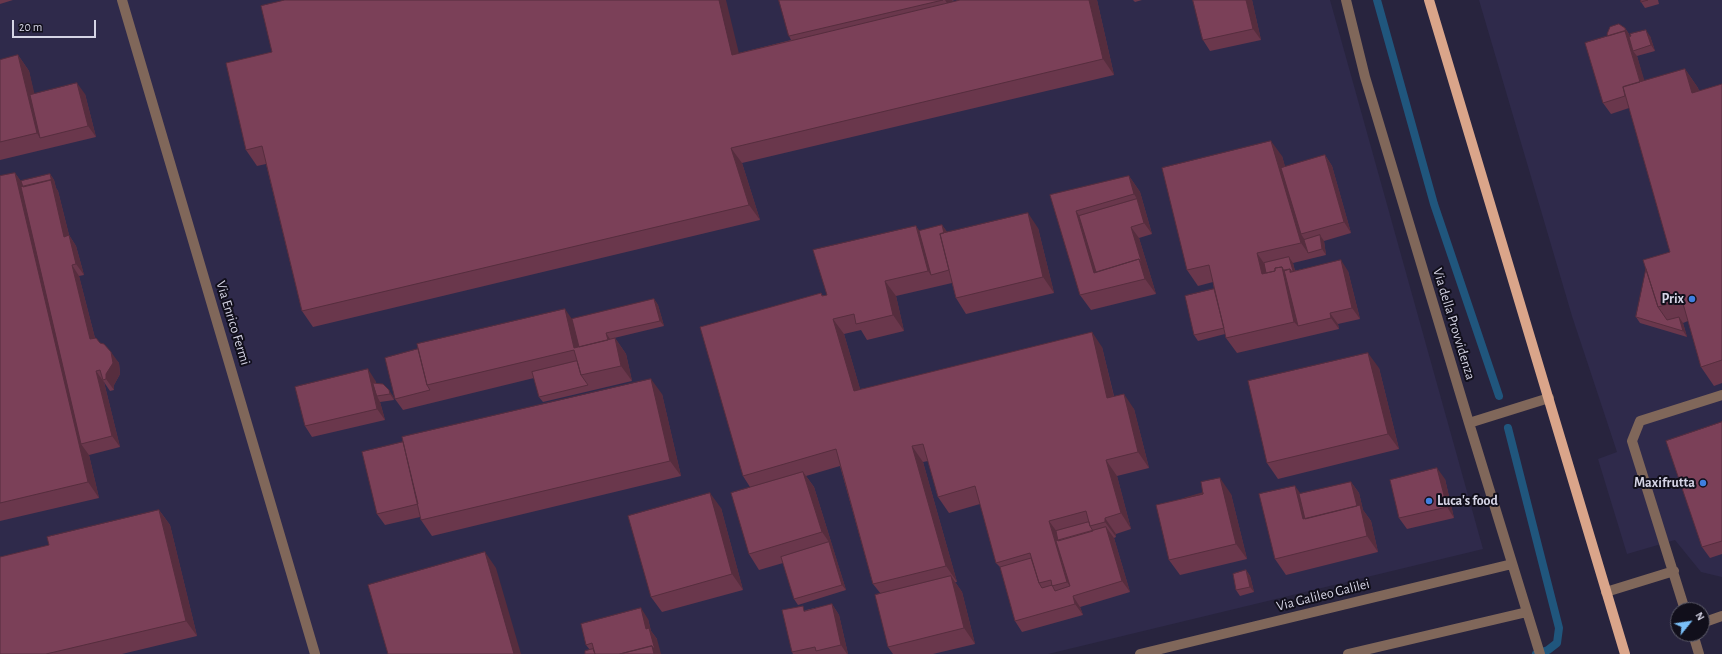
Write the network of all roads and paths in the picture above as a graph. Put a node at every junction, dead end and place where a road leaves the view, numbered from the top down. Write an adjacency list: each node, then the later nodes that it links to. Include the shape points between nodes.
1 (122, 0): 15 (street, Via Enrico Fermi)
2 (1346, 0): 6 (street, Via della Provvidenza, via 1367,85)
3 (1429, 0): 5 (main road)
4 (1722, 395): 8 (street, via 1640,421 1632,441)
5 (1549, 398): 6 (street); 9 (main road)
6 (1469, 423): 7 (street, Via della Provvidenza)
7 (1512, 564): 11 (street, Via della Provvidenza); 16 (street, Via Galileo Galilei)
8 (1674, 571): 9 (street); 10 (street)
9 (1606, 592): 19 (main road)
10 (1683, 602)
11 (1527, 612): 17 (street); 18 (street, Via della Provvidenza)
12 (1722, 616): 13 (street)
13 (1710, 620)
14 (1695, 642): 20 (street)
15 (315, 654)
16 (1140, 654)
17 (1348, 654)
18 (1540, 654)
19 (1625, 654)
20 (1699, 654)

